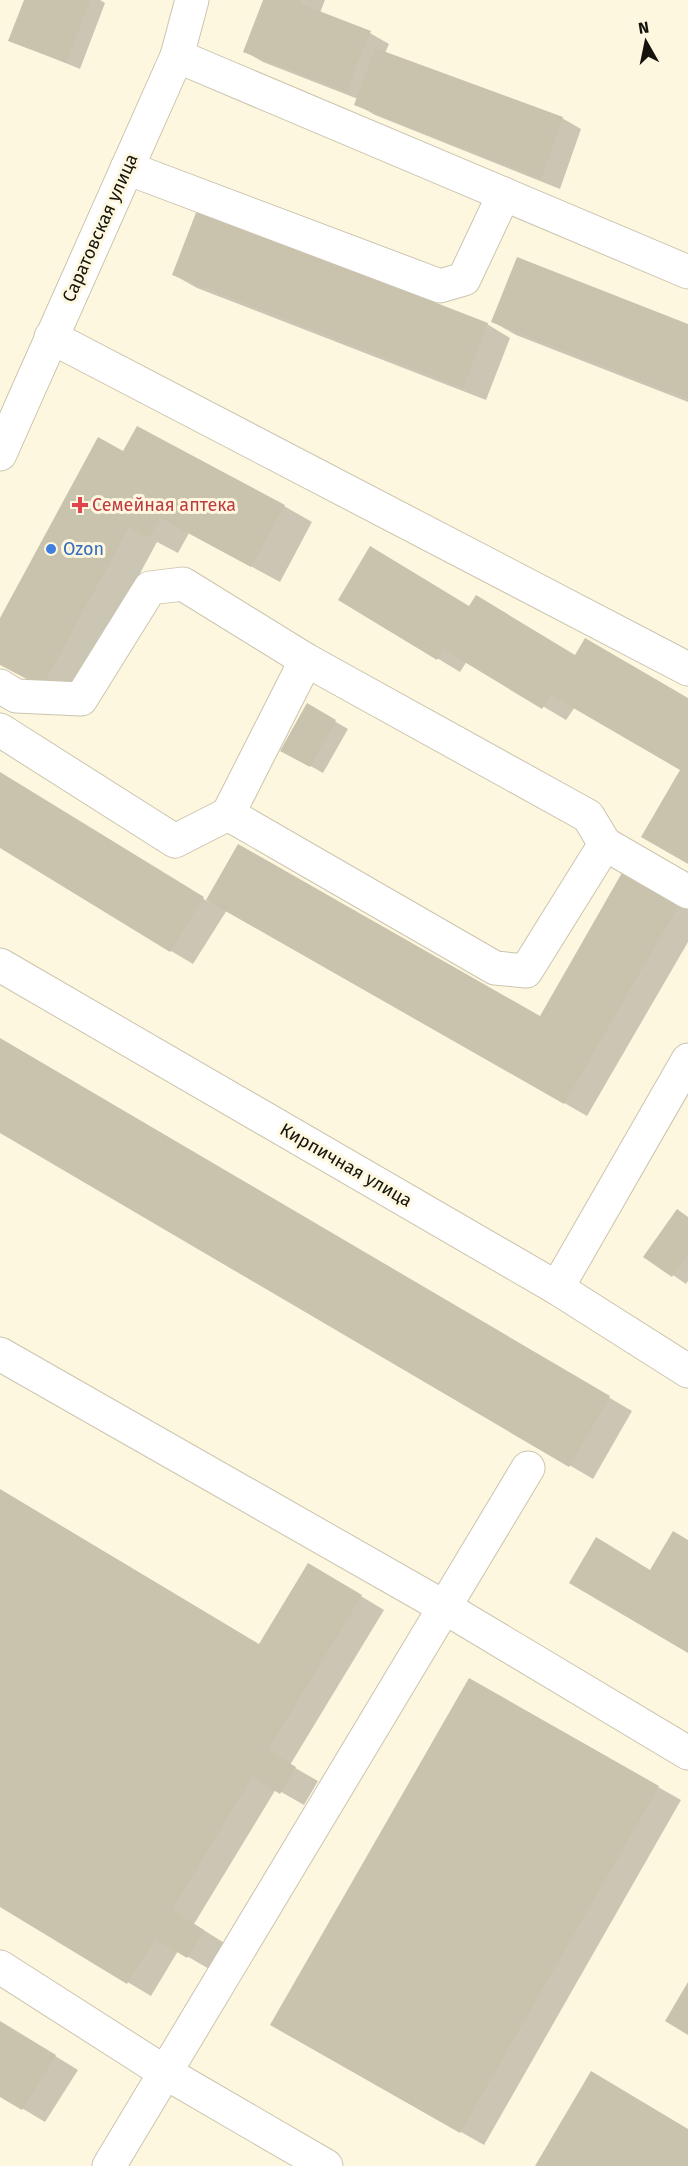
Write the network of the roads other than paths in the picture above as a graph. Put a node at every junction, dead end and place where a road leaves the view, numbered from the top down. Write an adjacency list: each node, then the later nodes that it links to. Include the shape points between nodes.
1 (192, 0): 2 (street, Саратовская улица)
2 (177, 56): 3 (street, Саратовская улица); 4 (street)
3 (127, 168): 4 (street, via 440,286 464,279); 6 (street, Саратовская улица)
4 (504, 194): 5 (street)
5 (688, 272)
6 (51, 337): 7 (street, Саратовская улица); 9 (street)
7 (0, 454)
8 (306, 660): 10 (street, via 183,584 150,588 81,699 16,696); 12 (street); 13 (street, via 588,816)
9 (688, 669)
10 (0, 686)
11 (0, 730): 12 (street, via 174,841)
12 (228, 814): 13 (street, via 495,968 526,971)
13 (605, 844): 14 (street)
14 (688, 892)
15 (0, 965): 17 (street, Кирпичная улица)
16 (688, 1060): 17 (street)
17 (557, 1288): 19 (street, Кирпичная улица)
18 (0, 1354): 21 (street)
19 (688, 1371)
20 (528, 1468): 21 (street)
21 (444, 1607): 22 (street); 24 (street)
22 (688, 1754)
23 (0, 1967): 24 (street)
24 (166, 2073): 25 (street); 26 (street)
25 (110, 2166)
26 (326, 2166)

